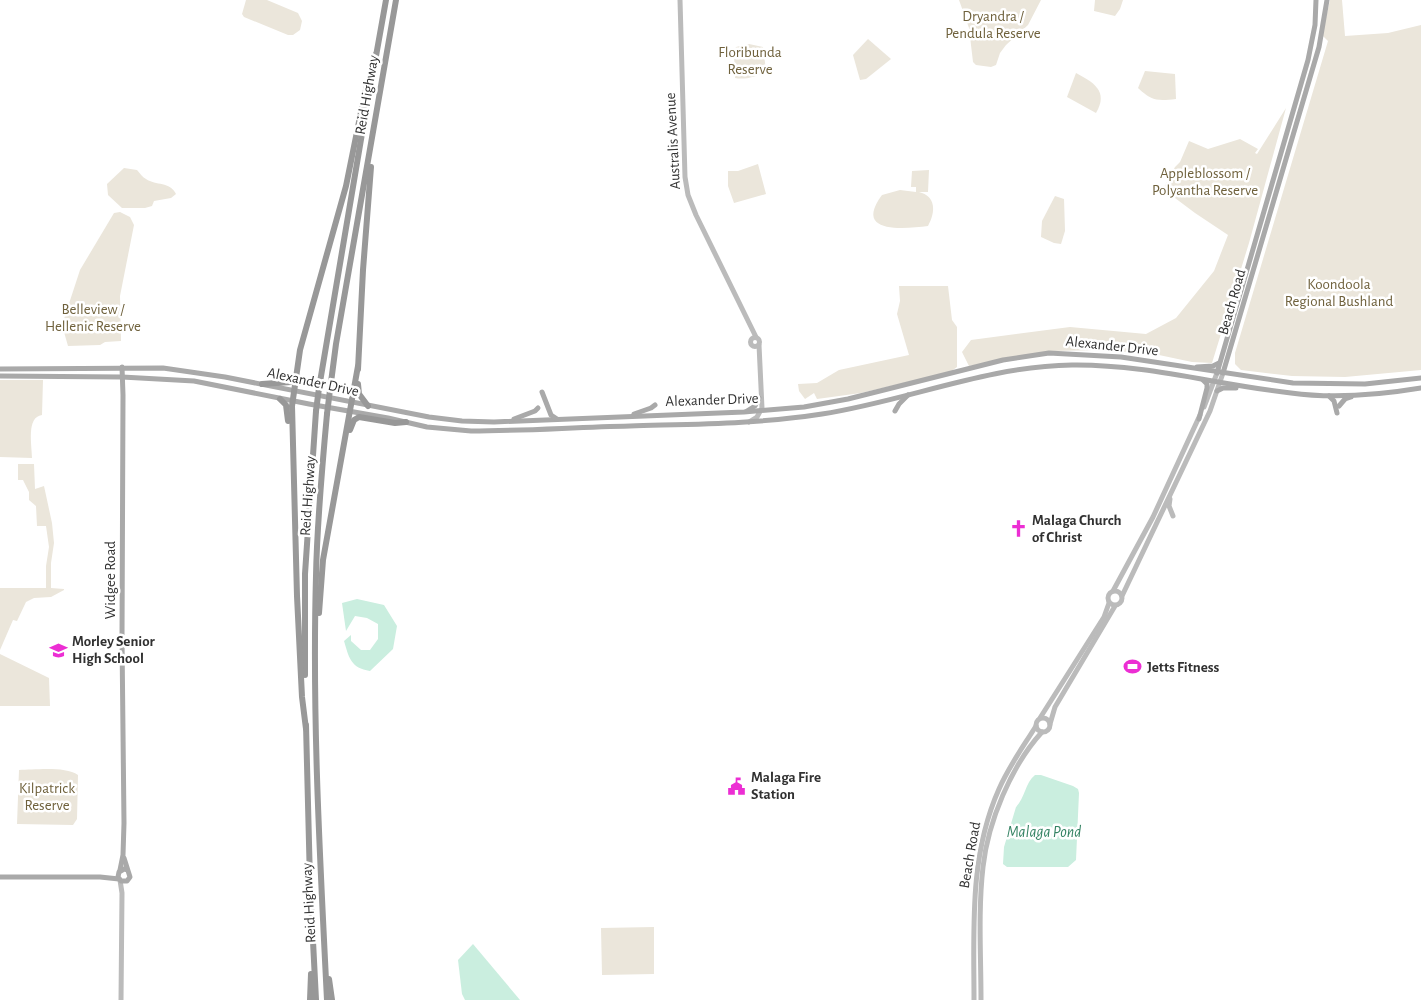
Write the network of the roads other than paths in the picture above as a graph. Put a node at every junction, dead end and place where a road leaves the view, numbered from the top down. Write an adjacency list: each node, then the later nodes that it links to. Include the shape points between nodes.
1 (386, 0): 6 (highway, Reid Highway)
2 (396, 0): 7 (highway, Reid Highway)
3 (680, 0): 26 (main road, Australis Avenue, via 688,195 754,338 759,340 756,346)
4 (1316, 0): 9 (main road, Beach Road, via 1308,60)
5 (1327, 0): 8 (main road, Beach Road, via 1319,47)
6 (376, 54): 20 (highway, via 346,186 300,350); 68 (highway, Reid Highway, bridge, via 316,411 305,574)
7 (375, 124): 10 (highway); 70 (highway, Reid Highway, bridge, via 326,414 316,574)
8 (1235, 335): 15 (main road, Beach Road); 16 (main road, via 1229,364)
9 (1220, 362): 11 (main road, via 1213,366); 15 (main road, Beach Road)
10 (358, 366): 38 (highway); 39 (highway, via 358,390)
11 (1174, 366): 15 (main road, Alexander Drive); 44 (main road, Alexander Drive, via 1121,357 1049,353 1003,360 848,399)
12 (124, 367): 13 (main road, Alexander Drive); 14 (main road, Alexander Drive); 18 (main road, Widgee Road)
13 (0, 369)
14 (185, 370): 24 (main road, via 210,377 212,380); 25 (main road, Alexander Drive)
15 (1220, 373): 16 (main road, Alexander Drive); 22 (main road, Beach Road); 23 (main road, Beach Road)
16 (1234, 375): 19 (main road, Alexander Drive, via 1335,385)
17 (0, 376): 18 (main road, Alexander Drive)
18 (124, 377): 24 (main road, Alexander Drive); 71 (main road, Widgee Road)
19 (1421, 378)
20 (296, 379): 25 (highway); 29 (highway)
21 (1203, 380): 22 (main road, Alexander Drive); 32 (main road, Alexander Drive, via 1118,368 1060,365 1005,372); 50 (main road, via 1207,388)
22 (1214, 382): 23 (main road, Alexander Drive); 50 (main road, Beach Road)
23 (1220, 382): 28 (main road, Alexander Drive); 31 (main road, Beach Road)
24 (207, 384): 35 (main road, Alexander Drive)
25 (262, 384): 29 (main road, Alexander Drive)
26 (760, 388): 36 (main road, Australis Avenue); 44 (main road, Australis Avenue)
27 (1421, 388): 34 (main road, Alexander Drive)
28 (1259, 389): 31 (main road, via 1230,387); 33 (main road, Alexander Drive)
29 (294, 390): 37 (highway); 38 (main road, Alexander Drive)
30 (542, 392): 49 (main road, via 551,415)
31 (1217, 392): 55 (main road, Beach Road)
32 (910, 393): 45 (main road); 51 (main road, Alexander Drive, via 824,414)
33 (1328, 395): 34 (main road, Alexander Drive); 47 (main road, via 1334,400)
34 (1359, 395): 41 (main road, via 1347,398)
35 (280, 398): 37 (main road, Alexander Drive); 58 (highway, via 286,405)
36 (759, 398): 44 (main road, Australis Avenue); 46 (main road)
37 (293, 401): 43 (main road, Alexander Drive); 58 (highway)
38 (352, 402): 39 (main road, Alexander Drive); 43 (highway)
39 (368, 406): 52 (main road, Alexander Drive, via 445,419)
40 (655, 406): 48 (main road)
41 (1339, 406)
42 (538, 408): 52 (main road)
43 (350, 411): 53 (main road, Alexander Drive); 56 (highway)
44 (760, 411): 46 (main road, Alexander Drive); 51 (main road); 54 (main road)
45 (895, 411)
46 (744, 412): 48 (main road, Alexander Drive)
47 (1337, 413)
48 (626, 416): 49 (main road, Alexander Drive)
49 (557, 419): 52 (main road, Alexander Drive)
50 (1199, 419): 57 (main road, Beach Road)
51 (772, 420): 54 (main road, Alexander Drive)
52 (510, 421)
53 (406, 422): 54 (main road, Alexander Drive, via 471,432); 56 (highway, via 359,417 352,423)
54 (749, 422)
55 (1196, 440): 57 (main road); 59 (main road, Beach Road)
56 (345, 441): 70 (highway, via 322,575 318,678 320,740)
57 (1183, 453): 61 (main road, Beach Road)
58 (293, 459): 68 (highway, via 296,596)
59 (1174, 487): 60 (main road, via 1169,505); 62 (main road, Beach Road)
60 (1173, 516)
61 (1113, 591): 62 (main road); 63 (main road, via 1108,596)
62 (1122, 596): 64 (main road, via 1121,603)
63 (1109, 603): 64 (main road); 65 (main road, via 1104,617)
64 (1115, 606): 66 (main road, via 1055,707)
65 (1040, 718): 66 (main road); 67 (main road)
66 (1050, 724): 69 (main road, via 1049,730)
67 (1036, 726): 69 (main road); 86 (main road, Beach Road, via 999,788 984,833 975,892)
68 (306, 729): 80 (highway, Reid Highway)
69 (1042, 732): 87 (main road, Beach Road, via 1018,763 987,846 981,891)
70 (316, 754): 79 (highway, Reid Highway)
71 (123, 855): 72 (main road, Widgee Road); 73 (main road, Widgee Road)
72 (127, 870): 73 (main road); 77 (main road, Widgee Road, via 130,875)
73 (120, 871): 75 (main road); 76 (main road, Widgee Road)
74 (0, 876): 75 (main road)
75 (100, 877): 76 (main road)
76 (119, 879): 77 (main road); 78 (main road)
77 (127, 881): 78 (main road)
78 (122, 893): 81 (main road)
79 (322, 900): 84 (highway, Reid Highway); 85 (highway)
80 (313, 939): 82 (highway); 83 (highway, Reid Highway)
81 (122, 1000)
82 (310, 1000)
83 (316, 1000)
84 (327, 1000)
85 (332, 1000)
86 (974, 1000)
87 (981, 1000)

